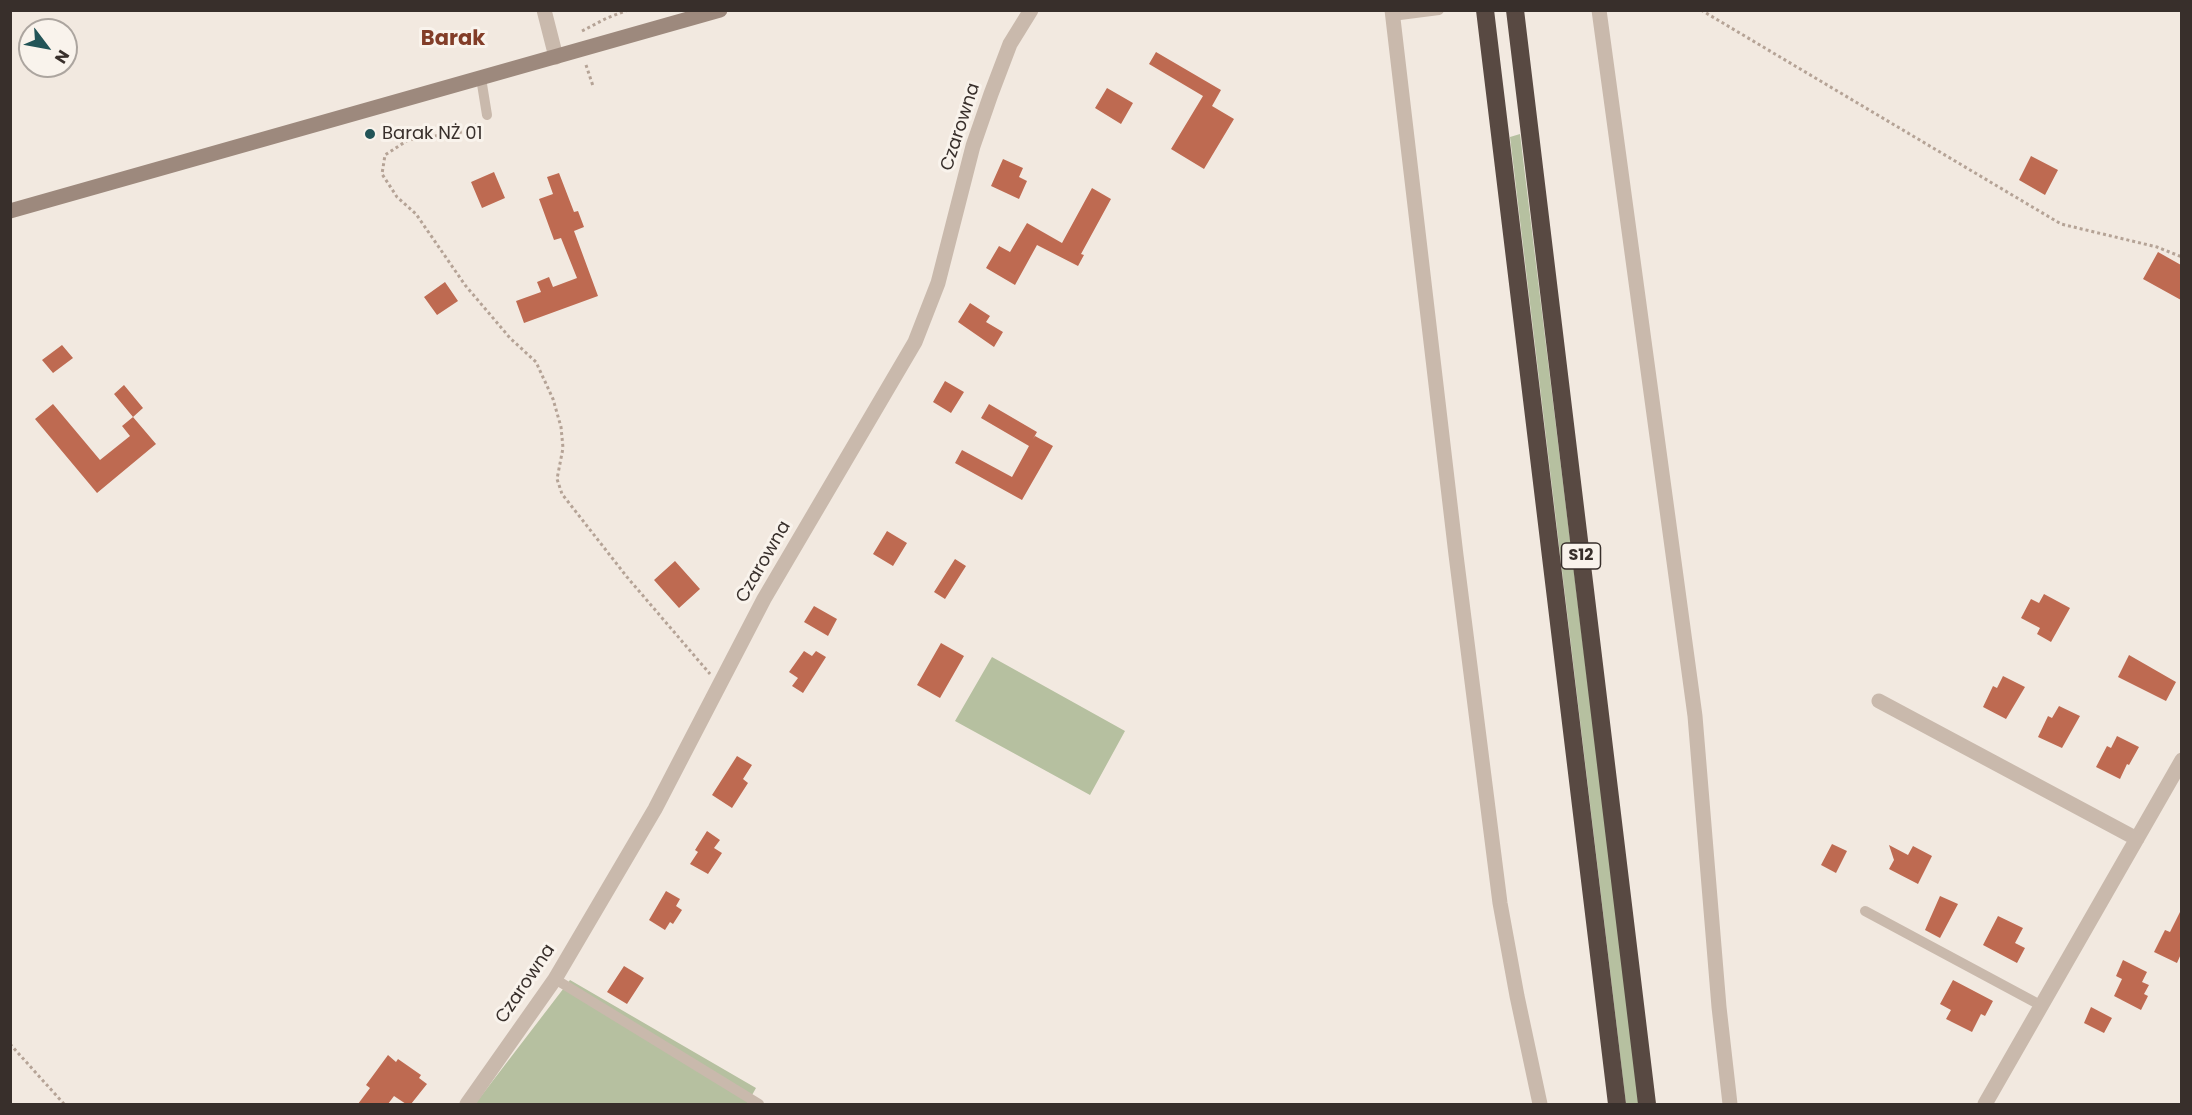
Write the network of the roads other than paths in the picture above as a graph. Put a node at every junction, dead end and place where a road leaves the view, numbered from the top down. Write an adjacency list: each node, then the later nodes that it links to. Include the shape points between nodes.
1 (544, 10): 9 (street)
2 (720, 10): 9 (street)
3 (1031, 10): 17 (street, Czarowna, via 1010,44 987,105 938,283 915,342 764,599 655,809)
4 (1438, 10): 8 (lane)
5 (1485, 10): 22 (highway, S12)
6 (1515, 10): 23 (highway, S12)
7 (1599, 10): 24 (street, via 1695,716)
8 (1392, 13): 21 (street, via 1500,903)
9 (556, 57): 10 (street)
10 (481, 78): 11 (lane); 12 (street)
11 (487, 115)
12 (10, 211)
13 (1879, 701): 15 (street)
14 (2181, 760): 15 (street)
15 (2137, 840): 18 (street)
16 (1865, 911): 18 (lane)
17 (555, 979): 19 (street, Czarowna); 20 (lane)
18 (2042, 1006): 25 (street)
19 (466, 1104)
20 (759, 1104)
21 (1540, 1104)
22 (1617, 1104)
23 (1647, 1104)
24 (1730, 1104)
25 (1985, 1104)

